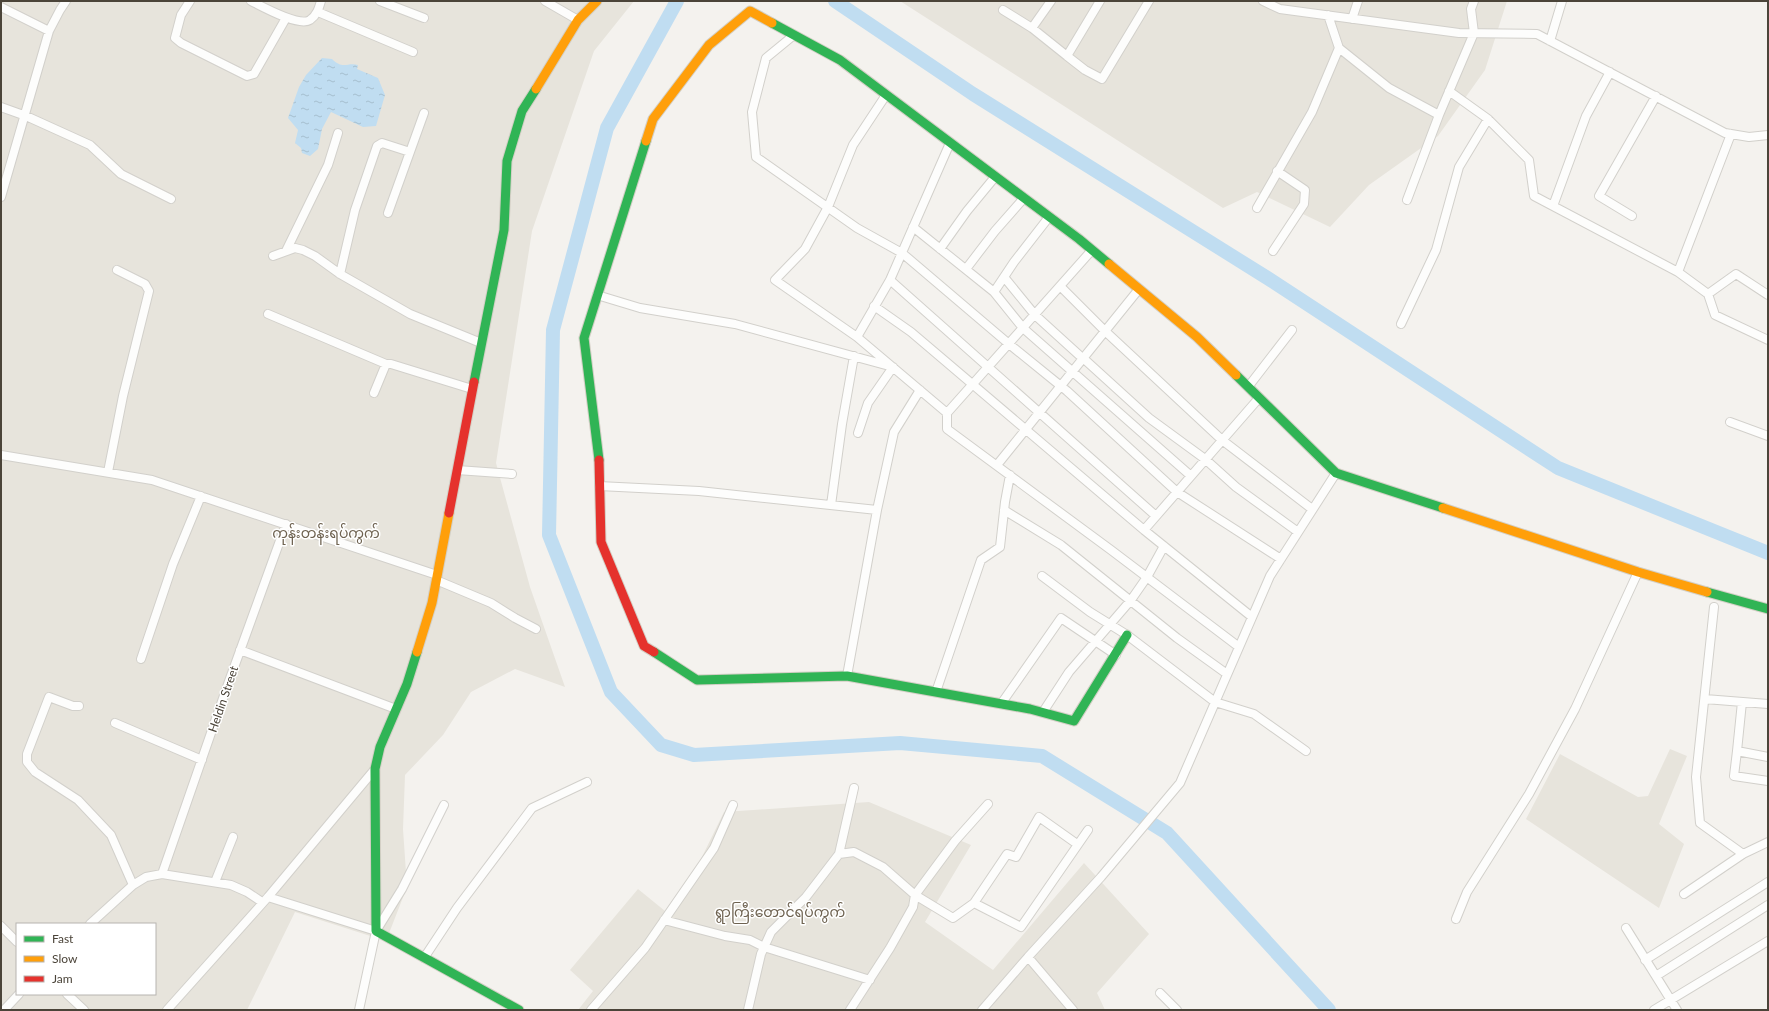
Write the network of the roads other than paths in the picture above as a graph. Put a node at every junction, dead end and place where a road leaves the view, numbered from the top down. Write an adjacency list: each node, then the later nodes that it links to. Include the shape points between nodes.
1 (66, 1): 24 (street)
2 (190, 1): 19 (street, via 181,15 175,38 247,76 254,74)
3 (251, 1): 19 (street)
4 (321, 1): 17 (street)
5 (380, 1): 20 (street)
6 (545, 1): 22 (street)
7 (597, 1): 22 (street)
8 (1051, 1): 23 (street)
9 (1100, 1): 30 (street)
10 (1149, 1): 30 (street, via 1102,79)
11 (1263, 1): 18 (street, via 1280,9)
12 (1358, 1): 21 (street)
13 (1474, 1): 25 (street, via 1471,9)
14 (1562, 1): 27 (street)
15 (1, 7): 24 (street)
16 (1003, 10): 23 (street)
17 (318, 12): 19 (street, via 309,20); 29 (street)
18 (1328, 16): 21 (street); 28 (street)
19 (286, 18)
20 (424, 18)
21 (1352, 19): 25 (street)
22 (578, 20): 87 (street, via 522,111 509,154 504,230)
23 (1032, 28): 30 (street)
24 (50, 31): 38 (street)
25 (1474, 33): 27 (street, via 1537,34); 32 (street)
26 (794, 35): 33 (street, via 840,60); 54 (street, via 766,58 752,112 756,157); 76 (street, via 750,11 710,44 653,119)
27 (1550, 41): 31 (street)
28 (1339, 48): 37 (street, via 1389,88); 47 (street, via 1312,112)
29 (413, 52)
30 (1067, 56)
31 (1610, 72): 34 (street); 53 (street, via 1586,116)
32 (1449, 91): 37 (street); 39 (street)
33 (886, 95): 43 (street); 54 (street, via 853,145)
34 (1656, 96): 41 (street); 57 (street, via 1599,196)
35 (1, 107): 38 (street)
36 (424, 113): 44 (street)
37 (1439, 115): 52 (street)
38 (26, 116): 46 (street); 51 (street, via 90,145 121,174)
39 (1488, 119): 53 (street, via 1529,160 1534,196); 81 (street, via 1459,167 1436,250)
40 (338, 133): 62 (street, via 328,165)
41 (1731, 134): 42 (street); 68 (street)
42 (1766, 135)
43 (950, 143): 48 (street); 59 (street)
44 (410, 152): 56 (street); 69 (street, via 382,143 377,146 355,210)
45 (1, 164): 46 (street)
46 (10, 167): 49 (street)
47 (1277, 171): 55 (street); 63 (street, via 1305,190 1304,204)
48 (995, 177): 50 (street); 60 (street)
49 (1, 197)
50 (1024, 198): 58 (street); 67 (street)
51 (171, 199)
52 (1407, 200)
53 (1553, 206): 68 (street)
54 (828, 207): 64 (street, via 857,228); 85 (street, via 805,249 775,280)
55 (1257, 208)
56 (388, 213)
57 (1632, 216)
58 (1049, 217): 61 (street); 70 (street)
59 (913, 228): 60 (street); 64 (street)
60 (940, 249): 67 (street)
61 (1092, 250): 72 (street); 73 (street)
62 (286, 251): 65 (street); 69 (street, via 295,248 303,250)
63 (1273, 251)
64 (902, 253): 71 (street); 88 (street)
65 (273, 256)
66 (117, 270): 113 (street, via 145,284 149,291 123,396)
67 (966, 270): 74 (street)
68 (1678, 272): 75 (street)
69 (340, 274): 87 (street, via 410,314)
70 (1004, 277): 74 (street); 80 (street)
71 (890, 280): 78 (street); 93 (street)
72 (1060, 286): 80 (street); 84 (street)
73 (1139, 289): 84 (street); 97 (street, via 1197,337)
74 (994, 292): 82 (street)
75 (1708, 294): 77 (street, via 1736,274); 86 (street, via 1716,315)
76 (597, 295): 89 (street, via 640,308 734,324); 118 (street, via 584,338)
77 (1768, 295)
78 (874, 306): 85 (street); 95 (street, via 911,332)
79 (268, 314): 91 (street)
80 (1035, 315): 82 (street); 90 (street)
81 (1401, 324)
82 (1023, 328): 88 (street); 94 (street)
83 (1292, 330): 97 (street)
84 (1105, 331): 90 (street); 108 (street)
85 (857, 337): 92 (street)
86 (1768, 340)
87 (481, 343): 98 (street)
88 (1009, 344): 93 (street); 96 (street)
89 (854, 356): 92 (street); 121 (street)
90 (1082, 356): 94 (street); 110 (street, via 1149,418)
91 (386, 364): 98 (street); 100 (street)
92 (893, 367): 99 (street); 106 (street, via 868,403)
93 (988, 367): 95 (street); 103 (street)
94 (1073, 371): 96 (street); 117 (street)
95 (973, 384): 102 (street); 105 (street)
96 (1061, 386): 103 (street); 119 (street)
97 (1248, 387): 101 (street)
98 (472, 389): 112 (street)
99 (920, 390): 102 (street); 123 (street, via 894,432)
100 (374, 393)
101 (1259, 398): 108 (street); 114 (street)
102 (947, 413): 111 (street, via 947,429)
103 (1039, 413): 105 (street); 125 (street)
104 (1730, 422): 107 (street)
105 (1025, 430): 111 (street); 127 (street)
106 (858, 434)
107 (1768, 436)
108 (1222, 440): 110 (street); 122 (street)
109 (1, 456): 113 (street)
110 (1205, 460): 117 (street); 128 (street, via 1236,487)
111 (997, 465): 116 (street)
112 (457, 470): 115 (street); 134 (street)
113 (108, 472): 120 (street, via 152,480)
114 (1336, 473): 122 (street); 131 (street)
115 (512, 474)
116 (1010, 475): 124 (street); 133 (street)
117 (1191, 476): 119 (street)
118 (599, 486): 121 (street, via 699,491); 148 (street, via 600,542 644,646 697,680)
119 (1177, 492): 125 (street); 130 (street)
120 (201, 496): 126 (street); 146 (street, via 173,564)
121 (831, 505): 123 (street)
122 (1312, 509): 128 (street)
123 (877, 510): 148 (street)
124 (1004, 510): 135 (street, via 1061,544); 149 (street, via 1000,547 981,560)
125 (1156, 516): 127 (street)
126 (286, 524): 134 (street); 144 (street, Heldin Street)
127 (1144, 530): 129 (street)
128 (1298, 532): 130 (street)
129 (1164, 546): 133 (street); 138 (street)
130 (1281, 559): 138 (street, via 1270,576)
131 (1638, 572): 137 (street); 185 (street, via 1575,710 1529,794 1467,892)
132 (1042, 576): 139 (street)
133 (1147, 577): 135 (street); 143 (street)
134 (436, 578): 140 (street, via 491,602); 156 (street, via 432,603 407,684)
135 (1131, 600): 139 (street); 147 (street, via 1176,638)
136 (1714, 608): 150 (street)
137 (1768, 609)
138 (1252, 617): 143 (street)
139 (1110, 624): 141 (street); 142 (street)
140 (536, 629)
141 (1127, 635): 145 (street); 151 (street)
142 (1097, 641): 145 (street); 153 (street, via 1061,618); 157 (street, via 1069,672)
143 (1239, 647): 147 (street)
144 (240, 650): 156 (street); 162 (street, Heldin Street)
145 (1116, 655): 157 (street, via 1074,721)
146 (141, 658)
147 (1227, 674): 151 (street)
148 (847, 676): 149 (street)
149 (936, 692): 153 (street)
150 (1705, 699): 152 (street); 175 (street, via 1696,777 1700,823)
151 (1215, 702): 159 (street, via 1254,714); 194 (street, via 1180,784 1101,877)
152 (1742, 702): 154 (street); 160 (street)
153 (1001, 704): 157 (street)
154 (1768, 704)
155 (79, 706): 179 (street, via 49,697 27,754 27,762 35,772 78,800 111,835)
156 (396, 709): 163 (street, via 380,747)
157 (1043, 712)
158 (115, 723): 162 (street)
159 (1306, 751)
160 (1737, 751): 161 (street); 164 (street, via 1734,776)
161 (1768, 757)
162 (202, 760): 176 (street, Heldin Street)
163 (375, 769): 182 (street); 190 (street)
164 (1768, 781)
165 (587, 782): 195 (street, via 532,808 457,908)
166 (854, 788): 174 (street)
167 (988, 804): 181 (street, via 955,841)
168 (444, 805): 190 (street, via 402,889)
169 (733, 805): 186 (street, via 714,848)
170 (1088, 830): 173 (street)
171 (233, 836): 177 (street)
172 (1768, 842): 175 (street)
173 (1077, 844): 183 (street, via 1021,927); 183 (street, via 1039,817 1016,857 1007,854)
174 (839, 854): 181 (street, via 854,852 883,867); 193 (street, via 806,898 771,932)
175 (1743, 854): 180 (street)
176 (162, 874): 177 (street); 179 (street, via 146,877)
177 (215, 882): 182 (street, via 231,885)
178 (1768, 882): 196 (street)
179 (133, 885): 187 (street)
180 (1684, 894)
181 (915, 895): 183 (street, via 953,918); 198 (street, via 913,907)
182 (265, 899): 190 (street); 205 (street)
183 (974, 903)
184 (1768, 905): 197 (street)
185 (1456, 919)
186 (664, 920): 193 (street, via 750,940); 208 (street, via 646,948)
187 (91, 923)
188 (1, 926): 191 (street)
189 (1626, 928): 196 (street)
190 (376, 931): 195 (street); 206 (street)
191 (16, 941)
192 (1768, 941): 202 (street)
193 (764, 946): 198 (street); 209 (street)
194 (1028, 957): 211 (street); 212 (street)
195 (424, 958): 207 (street)
196 (1646, 960): 197 (street)
197 (1656, 976): 202 (street)
198 (870, 980): 210 (street)
199 (1160, 992): 213 (street)
200 (18, 995): 203 (street)
201 (69, 995): 204 (street)
202 (1670, 1000): 214 (street); 215 (street)
203 (4, 1010)
204 (84, 1010)
205 (167, 1010)
206 (358, 1010)
207 (519, 1010)
208 (591, 1010)
209 (748, 1010)
210 (850, 1010)
211 (982, 1010)
212 (1074, 1010)
213 (1177, 1010)
214 (1654, 1010)
215 (1677, 1010)

